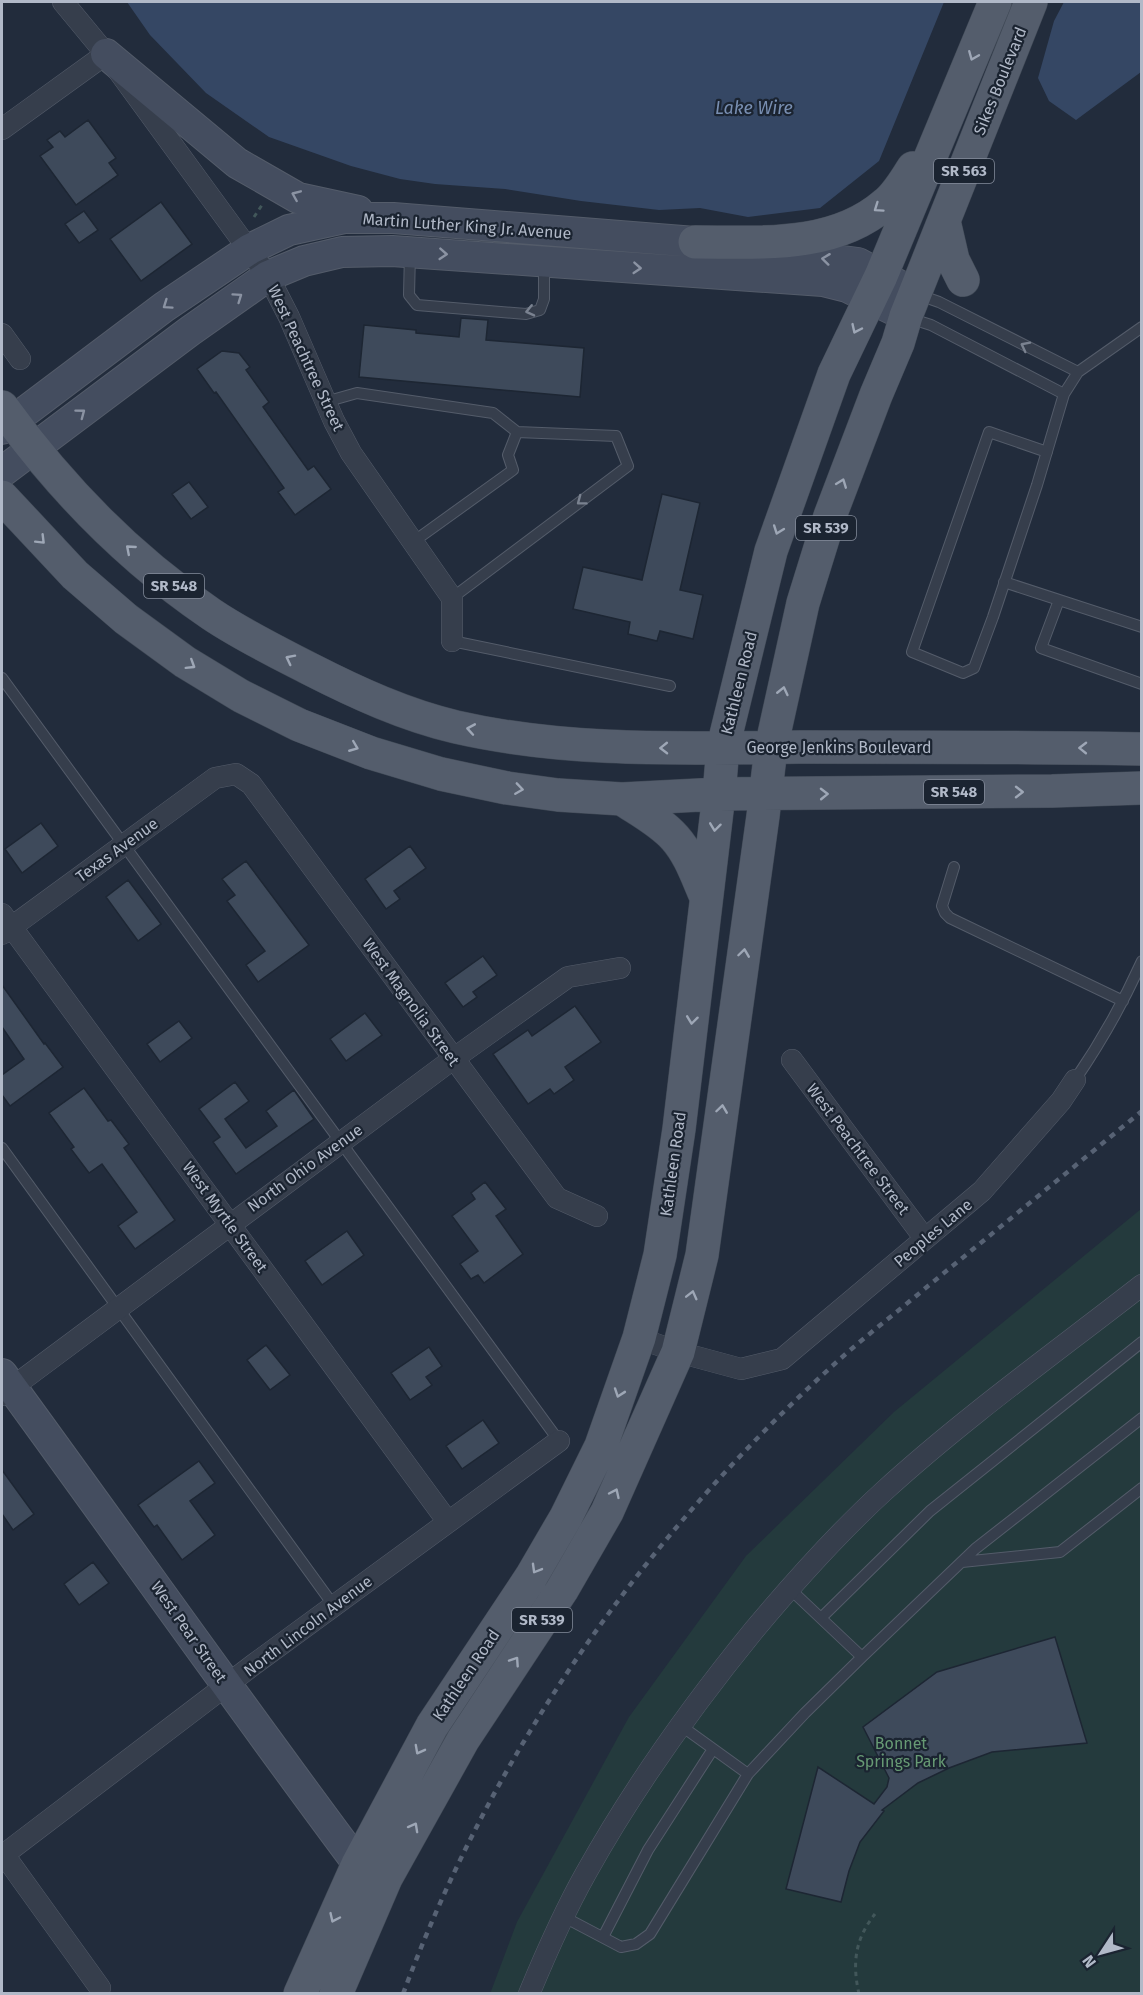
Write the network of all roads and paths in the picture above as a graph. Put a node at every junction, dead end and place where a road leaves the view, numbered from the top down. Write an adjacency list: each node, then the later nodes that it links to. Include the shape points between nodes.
1 (63, 2): 4 (street, West Peachtree Street)
2 (995, 2): 5 (main road, SR 563, one-way to 5)
3 (1031, 2): 8 (main road, Sikes Boulevard / SR 563)
4 (106, 54): 6 (street); 7 (main road, one-way to 4, via 298,198 237,163); 10 (street, West Peachtree Street)
5 (950, 111): 9 (main road, one-way to 9, via 901,186 885,204 859,222 824,235 786,242); 15 (main road, SR 563)
6 (2, 127)
7 (393, 218): 9 (main road, Martin Luther King Jr. Avenue); 10 (main road, Martin Luther King Jr. Avenue, via 344,218 289,231)
8 (944, 220): 14 (main road, via 953,261); 16 (main road, Sikes Boulevard / SR 563)
9 (695, 242): 15 (main road, Martin Luther King Jr. Avenue, one-way to 9, via 858,263)
10 (250, 249): 13 (street, West Peachtree Street); 23 (main road, Martin Luther King Jr. Avenue, one-way to 23)
11 (411, 252): 12 (main road, Martin Luther King Jr. Avenue, one-way to 12); 12 (lane, one-way to 11, via 544,299 540,310 526,314 417,305 409,295); 13 (main road, Martin Luther King Jr. Avenue, via 342,252 304,261)
12 (544, 261): 15 (main road, Martin Luther King Jr. Avenue, one-way to 15)
13 (268, 276): 22 (street, West Peachtree Street); 25 (main road, Martin Luther King Jr. Avenue, one-way to 13)
14 (963, 280)
15 (875, 287): 16 (main road, Martin Luther King Jr. Avenue); 38 (main road, Kathleen Road / SR 539, one-way to 38, via 834,374 771,551)
16 (911, 305): 20 (lane, one-way to 16, via 939,302); 21 (lane, via 931,325); 39 (main road, Kathleen Road / SR 539, one-way to 16, via 803,603 830,516)
17 (1142, 327): 20 (lane)
18 (2, 334): 19 (street)
19 (20, 359)
20 (1078, 372): 21 (lane)
21 (1064, 394): 26 (lane)
22 (325, 402): 24 (lane, via 357,393 493,413); 29 (street, West Peachtree Street, via 351,453)
23 (5, 419): 25 (main road, George Jenkins Boulevard / SR 548)
24 (517, 432): 29 (lane, via 508,455 513,470); 31 (lane, one-way to 31, via 616,436 628,466)
25 (34, 448): 27 (main road, Martin Luther King Jr. Avenue); 38 (main road, George Jenkins Boulevard / SR 548, one-way to 25, via 595,747 526,740 455,726 392,707 265,646 211,614 159,576 107,529)
26 (1047, 452): 30 (lane); 30 (lane, via 989,432 912,652 963,673 974,668)
27 (2, 472)
28 (2, 497): 45 (main road, SR 548, one-way to 45, via 75,575 126,619 185,662 300,725 370,753 441,774 538,792)
29 (413, 542): 31 (street, West Peachtree Street)
30 (1004, 582): 32 (lane)
31 (452, 598): 34 (street)
32 (1059, 600): 33 (lane); 36 (lane, via 1041,648)
33 (1142, 627)
34 (452, 641): 37 (lane)
35 (2, 678): 46 (lane)
36 (1142, 684)
37 (670, 686)
38 (723, 747): 39 (main road, George Jenkins Boulevard / SR 548); 43 (main road, Kathleen Road / SR 539)
39 (771, 748): 40 (main road, George Jenkins Boulevard / SR 548, one-way to 39); 44 (main road, Kathleen Road / SR 539)
40 (1142, 749)
41 (236, 774): 46 (street, Texas Avenue, via 214,778); 53 (street, West Magnolia Street, via 252,784)
42 (1142, 788): 44 (main road, SR 548, one-way to 42)
43 (719, 794): 44 (main road, SR 548); 45 (main road, SR 548); 48 (main road, Kathleen Road / SR 539, one-way to 48)
44 (766, 794): 65 (main road, Kathleen Road / SR 539, one-way to 44, via 702,1255)
45 (622, 799): 48 (main road, via 674,837)
46 (123, 845): 49 (street, Texas Avenue); 56 (lane)
47 (954, 867): 52 (lane, via 942,906 950,918)
48 (706, 898): 63 (main road, Kathleen Road / SR 539, one-way to 63, via 660,1256)
49 (5, 925): 59 (street, West Myrtle Street)
50 (1142, 961): 52 (lane, Peoples Lane)
51 (620, 968): 53 (street, North Ohio Avenue, via 568,977)
52 (1123, 1001): 55 (lane, Peoples Lane)
53 (453, 1059): 56 (street, North Ohio Avenue); 58 (street, West Magnolia Street, via 557,1198)
54 (792, 1060): 60 (street, West Peachtree Street)
55 (1075, 1080): 60 (street, Peoples Lane, via 982,1191)
56 (341, 1141): 59 (street, North Ohio Avenue); 68 (lane)
57 (2, 1148): 62 (lane)
58 (597, 1216)
59 (230, 1223): 62 (street, North Ohio Avenue); 70 (street, West Myrtle Street)
60 (925, 1239): 65 (street, Peoples Lane, via 782,1359 741,1369)
61 (1142, 1285): 72 (street, via 884,1491)
62 (118, 1307): 66 (street, North Ohio Avenue); 73 (lane)
63 (639, 1338): 65 (street, Peoples Lane); 81 (main road, Kathleen Road / SR 539, one-way to 81, via 601,1446 566,1517 432,1726)
64 (1142, 1342): 74 (lane, via 930,1511)
65 (678, 1352): 81 (main road, Kathleen Road / SR 539, one-way to 65, via 562,1590 607,1512)
66 (5, 1386): 76 (main road, West Pear Street, via 120,1536)
67 (1142, 1418): 71 (lane)
68 (559, 1441): 70 (street, North Lincoln Avenue)
69 (1142, 1488): 71 (lane, via 1060,1552)
70 (448, 1522): 73 (street, North Lincoln Avenue)
71 (962, 1562): 75 (lane)
72 (790, 1589): 74 (lane); 77 (street)
73 (334, 1606): 76 (street, North Lincoln Avenue)
74 (821, 1618): 75 (lane)
75 (862, 1658): 79 (lane)
76 (227, 1686): 80 (street, North Lincoln Avenue); 81 (main road, West Pear Street)
77 (680, 1725): 78 (lane); 83 (street, via 586,1873)
78 (713, 1749): 79 (lane); 84 (lane, via 648,1850)
79 (748, 1774): 84 (lane, via 651,1934 636,1944 621,1947)
80 (2, 1854): 85 (street)
81 (372, 1871): 86 (main road, Kathleen Road / SR 539, one-way to 86); 87 (main road, Kathleen Road / SR 539)
82 (875, 1914): 89 (path, via 856,1951)
83 (564, 1917): 84 (lane); 88 (street)
84 (603, 1937)
85 (100, 1988)
86 (300, 1994)
87 (336, 1994)
88 (529, 1994)
89 (859, 1994)

